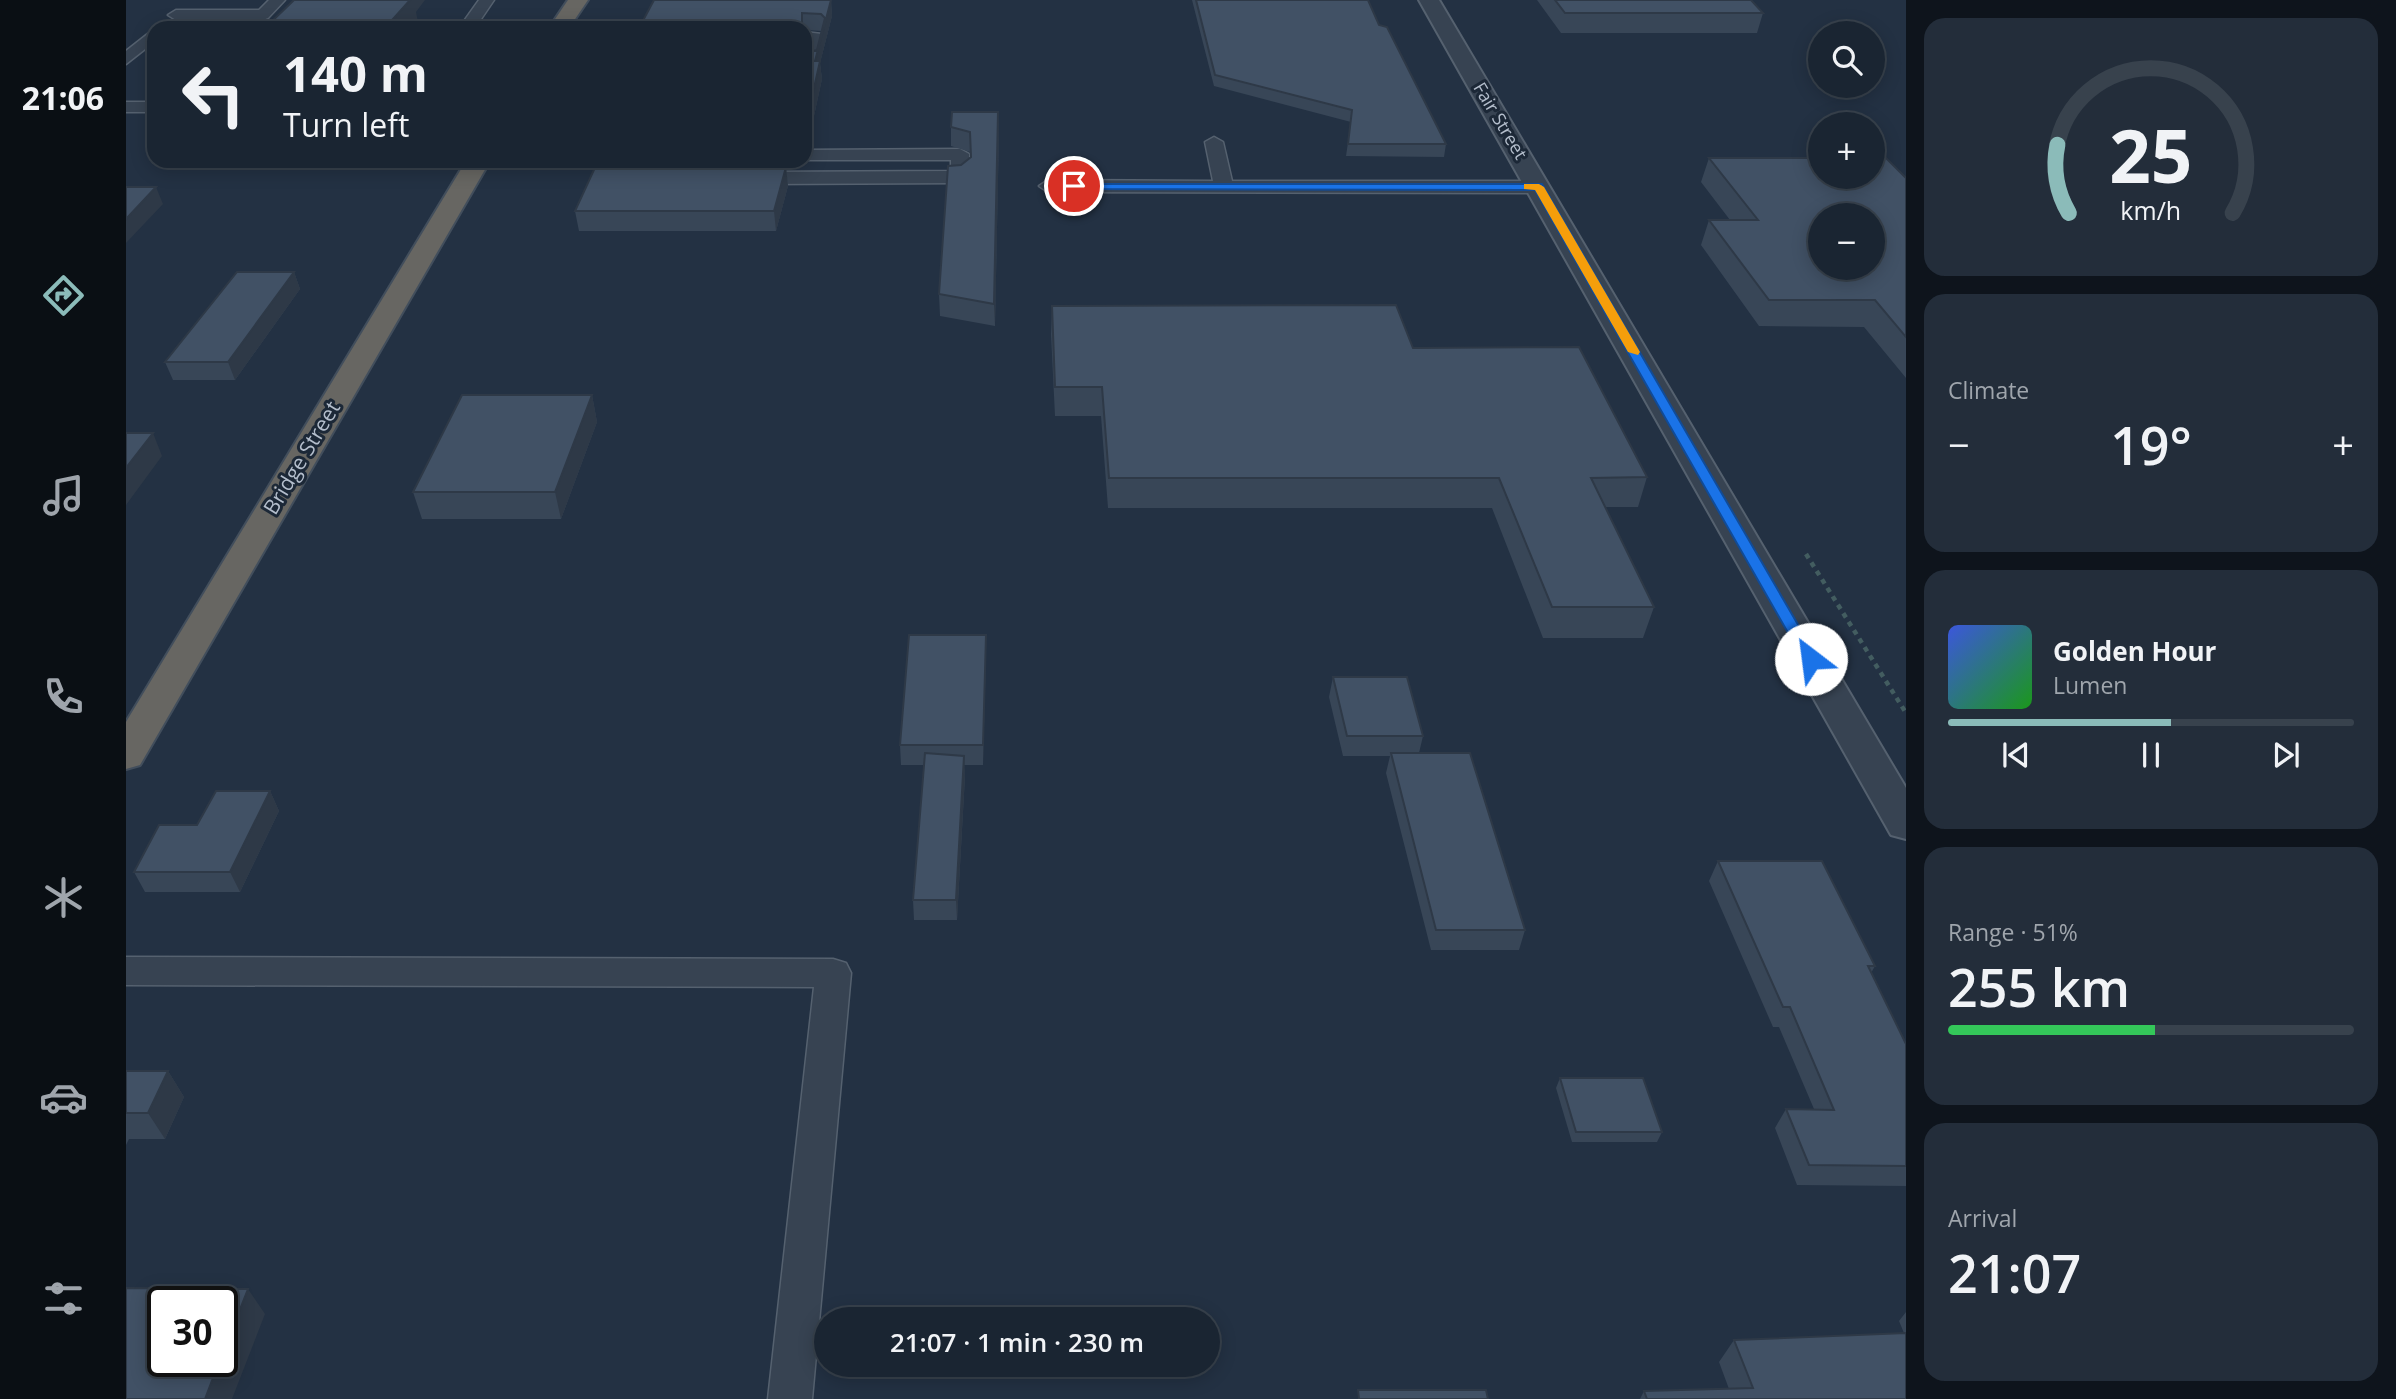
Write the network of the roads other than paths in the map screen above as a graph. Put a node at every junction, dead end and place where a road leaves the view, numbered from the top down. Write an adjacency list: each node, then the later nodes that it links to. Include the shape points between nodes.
1 (193, 0): 6 (lane)
2 (278, 0): 6 (lane, via 263,15)
3 (488, 0): 8 (lane)
4 (578, 0): 9 (highway)
5 (1429, 0): 22 (street, Fair Street)
6 (176, 15): 7 (lane)
7 (169, 21)
8 (472, 21)
9 (564, 21)
10 (812, 37): 12 (lane, via 816,37)
11 (147, 40): 13 (lane)
12 (812, 51)
13 (126, 59)
14 (126, 107): 15 (lane)
15 (147, 107)
16 (1214, 142): 21 (lane)
17 (812, 155): 19 (lane, via 960,154 960,177 676,178)
18 (474, 168): 23 (highway, Bridge Street)
19 (680, 168)
20 (1048, 186): 21 (lane)
21 (1224, 186): 22 (lane)
22 (1539, 187): 24 (street, Fair Street)
23 (126, 755)
24 (1906, 824)
25 (126, 971): 26 (lane, via 833,973)
26 (790, 1399)

